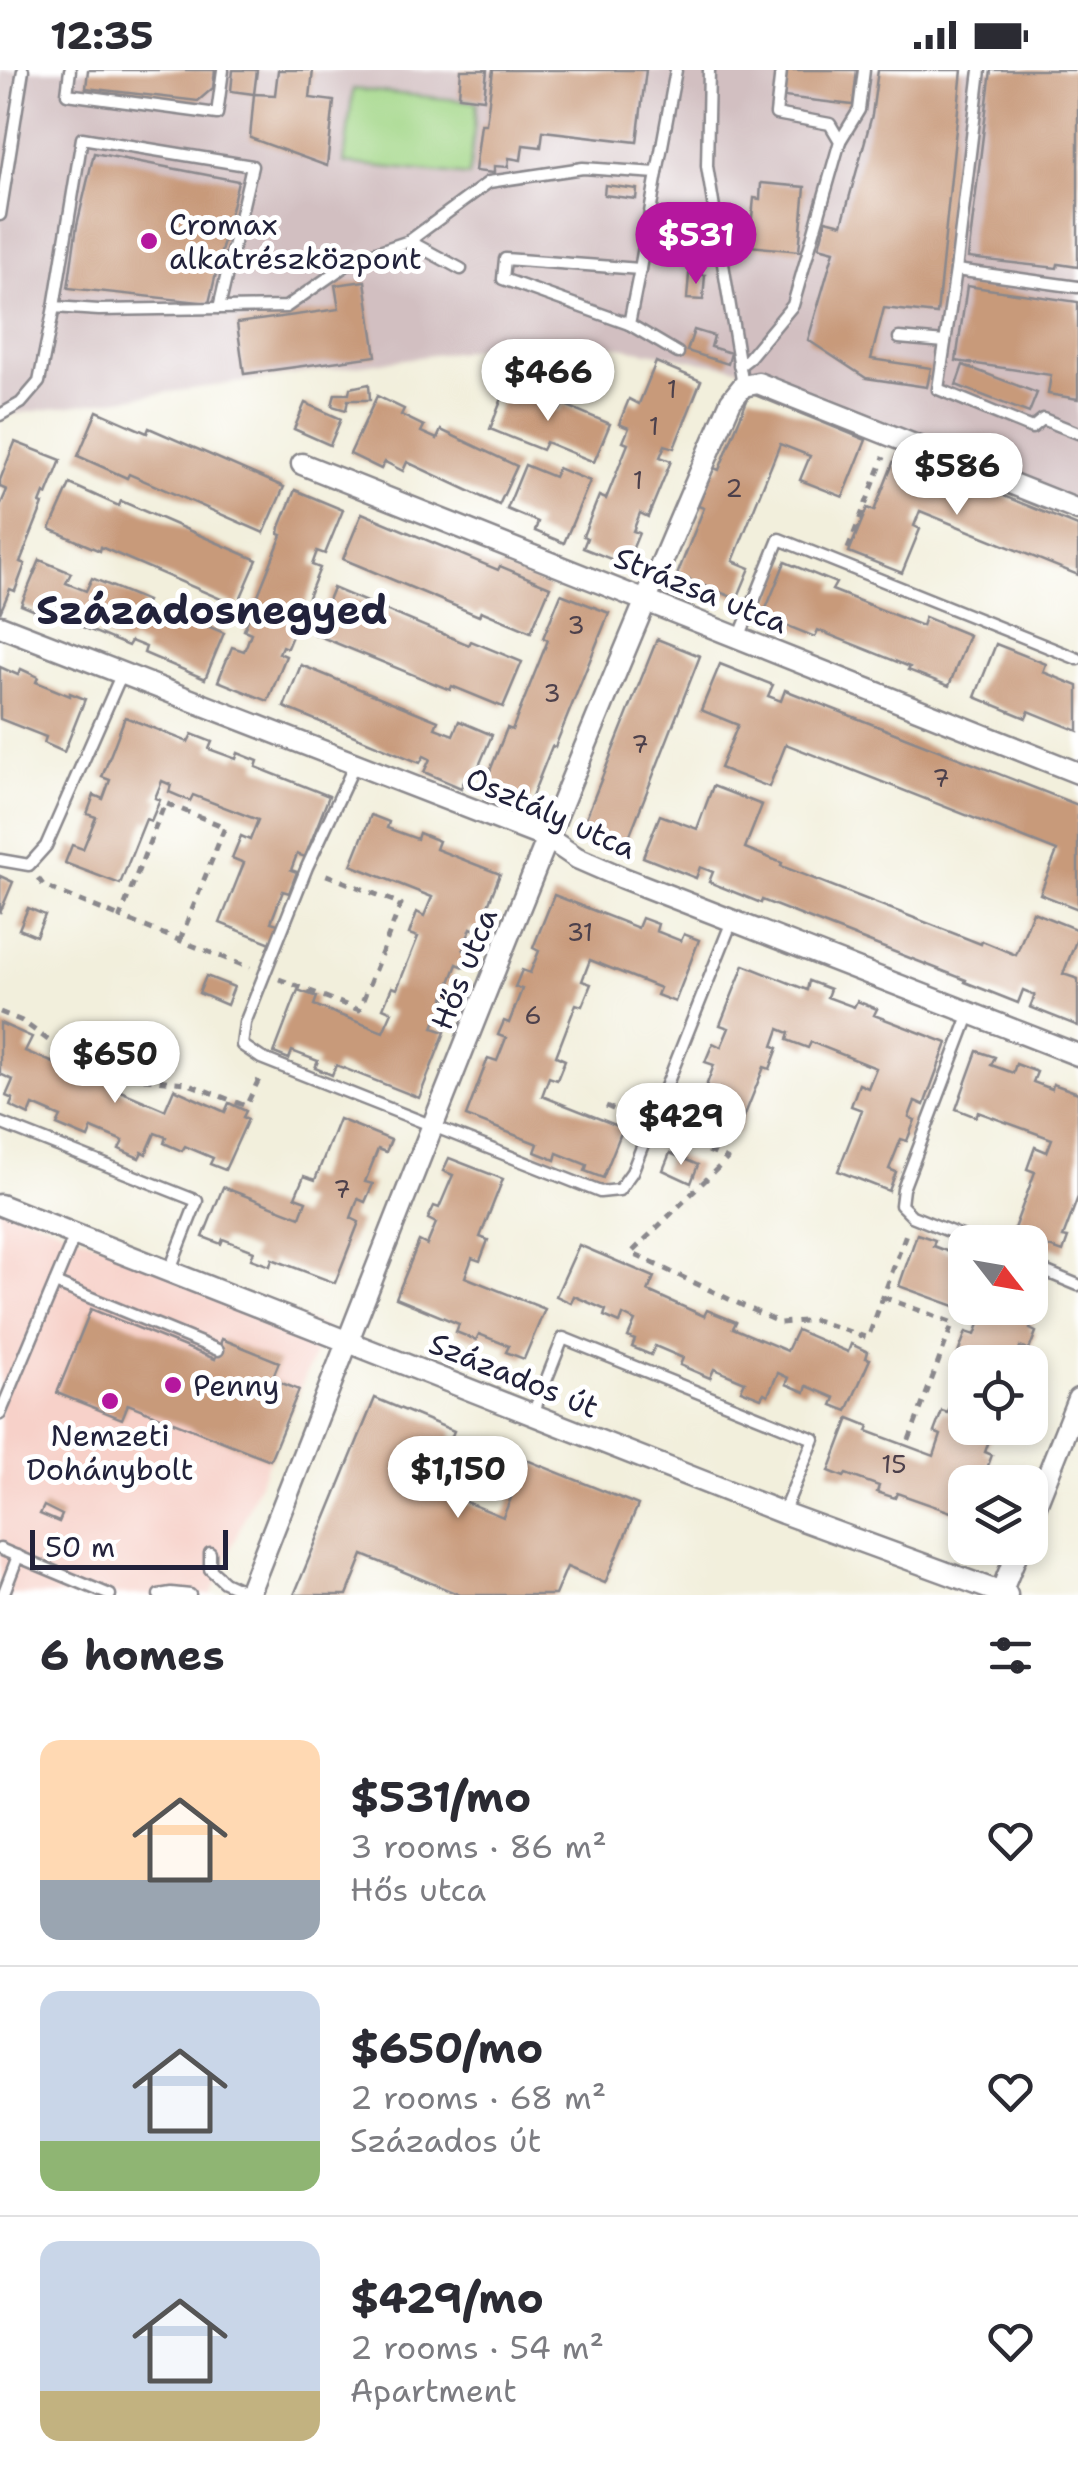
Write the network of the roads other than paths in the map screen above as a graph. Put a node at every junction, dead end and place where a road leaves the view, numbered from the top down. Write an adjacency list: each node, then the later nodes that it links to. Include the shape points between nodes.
1 (23, 70): 11 (lane)
2 (70, 70): 3 (lane, via 66,94 217,114)
3 (223, 70)
4 (676, 70): 10 (lane)
5 (710, 70): 23 (lane, via 706,166)
6 (781, 70): 9 (lane, via 776,114 830,124)
7 (864, 70): 9 (lane, via 859,110)
8 (980, 70): 15 (lane)
9 (840, 141): 23 (lane, via 793,305 748,359)
10 (657, 173): 12 (lane, via 583,168 489,182); 14 (lane)
11 (0, 215)
12 (409, 241): 13 (lane); 18 (lane, via 354,259 286,307)
13 (461, 269)
14 (640, 269): 19 (lane); 19 (lane, via 505,259 503,279)
15 (956, 270): 16 (lane); 21 (lane)
16 (1078, 287)
17 (54, 307): 18 (lane); 18 (lane, via 82,138 252,166); 24 (lane, via 39,382)
18 (219, 308)
19 (629, 324): 22 (lane)
20 (899, 338): 21 (lane)
21 (945, 342): 25 (lane, via 938,390 1032,428 1044,420)
22 (678, 353)
23 (747, 378): 27 (street); 28 (street, Hős utca)
24 (0, 415)
25 (1078, 433)
26 (302, 464): 28 (street, Strázsa utca)
27 (1078, 510)
28 (645, 600): 30 (street, Strázsa utca); 35 (street, Hős utca)
29 (0, 626): 32 (street, Osztály utca)
30 (739, 638): 31 (lane, via 779,540); 34 (street, Strázsa utca)
31 (1078, 660)
32 (122, 673): 33 (street, Osztály utca); 36 (lane, via 46,846 29,865)
33 (354, 764): 35 (street, Osztály utca); 41 (lane, via 245,1023 242,1045)
34 (1078, 773)
35 (549, 839): 37 (street, Osztály utca, via 577,858); 41 (street, Hős utca)
36 (0, 860)
37 (732, 921): 38 (street, Osztály utca); 41 (lane, via 632,1172 619,1190 600,1192)
38 (970, 1013): 39 (street, Osztály utca); 43 (lane, via 901,1205)
39 (1078, 1055)
40 (0, 1123): 45 (lane, via 197,1201)
41 (434, 1126): 49 (street, Hős utca)
42 (0, 1206): 44 (street, Százados út)
43 (948, 1231)
44 (75, 1235): 45 (street, Százados út); 47 (lane)
45 (170, 1272): 49 (street, Százados út)
46 (1048, 1272): 48 (lane)
47 (55, 1282): 50 (lane); 52 (lane)
48 (1078, 1285)
49 (346, 1341): 53 (street, Százados út); 60 (street, Hős utca)
50 (218, 1350)
51 (1078, 1399): 54 (street)
52 (0, 1414)
53 (532, 1416): 55 (street, Százados út); 55 (lane, via 563,1338 814,1438)
54 (1048, 1475)
55 (784, 1513): 61 (street, Százados út)
56 (0, 1549): 58 (lane)
57 (210, 1553): 60 (lane, via 210,1568)
58 (18, 1556): 62 (lane); 63 (lane)
59 (1013, 1565): 61 (street)
60 (248, 1594)
61 (1003, 1594)
62 (4, 1595)
63 (110, 1595)
64 (159, 1595): 65 (lane)
65 (190, 1595)

